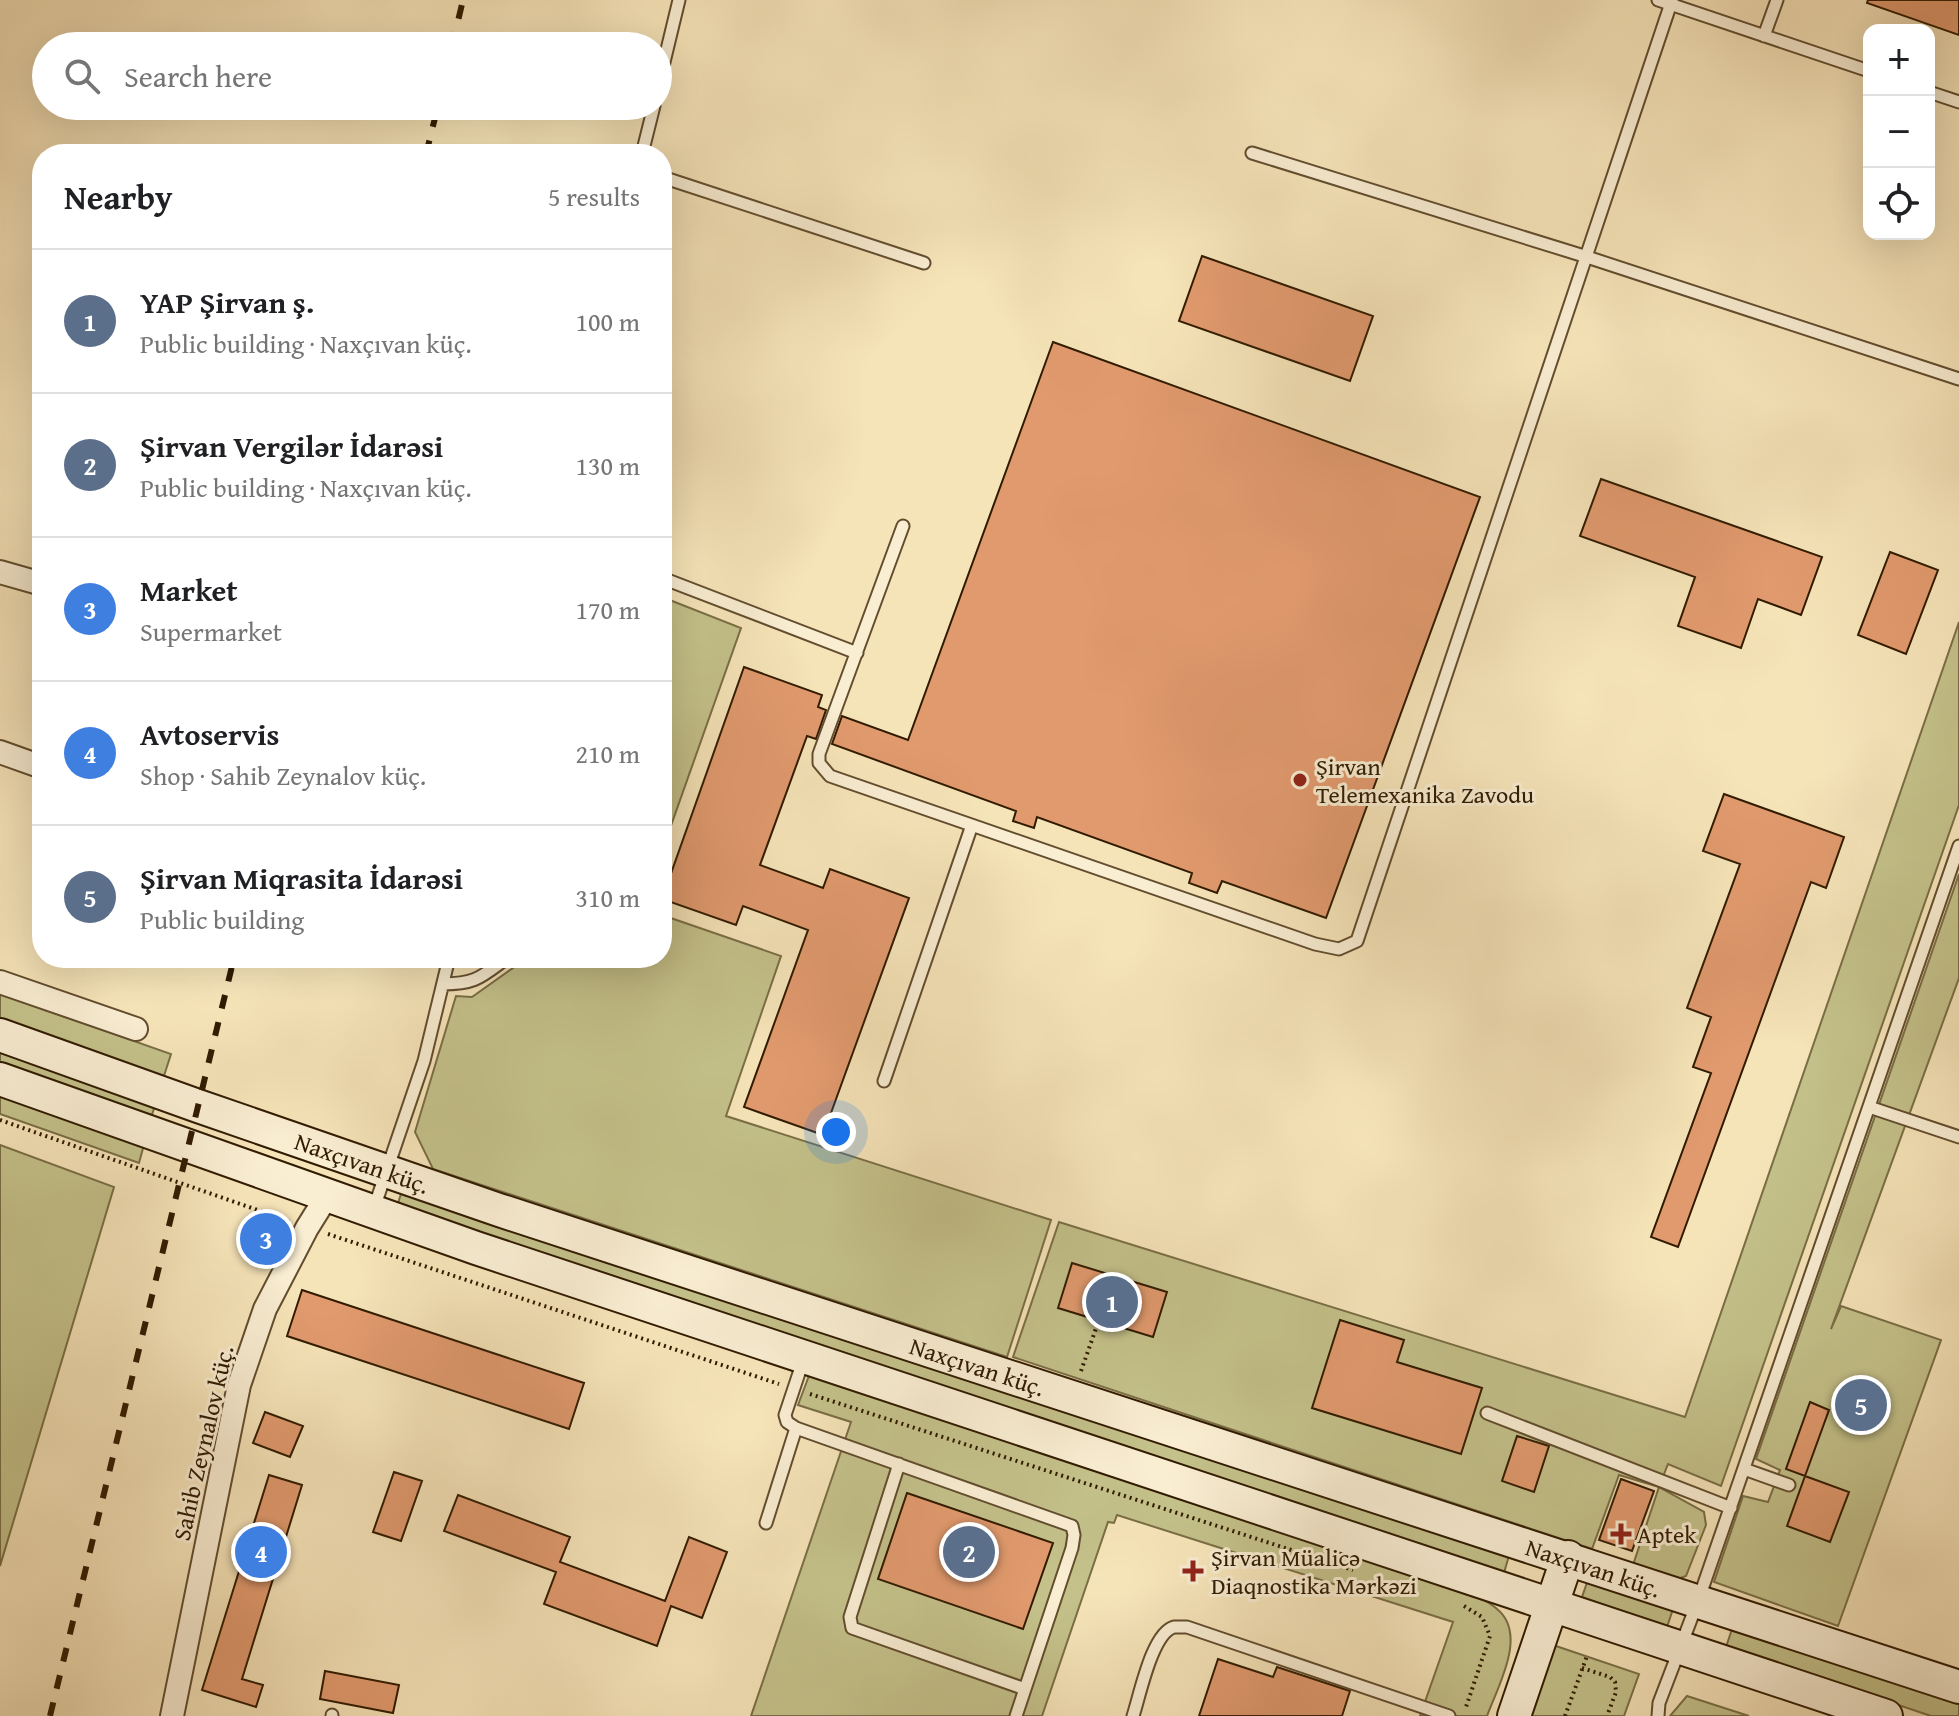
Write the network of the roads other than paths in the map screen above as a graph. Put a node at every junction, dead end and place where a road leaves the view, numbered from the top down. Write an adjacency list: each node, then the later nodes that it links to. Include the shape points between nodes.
1 (679, 0): 4 (lane)
2 (1777, 0): 5 (lane)
3 (1667, 1): 5 (lane); 13 (lane)
4 (671, 32)
5 (1764, 36): 6 (lane)
6 (1863, 69)
7 (1935, 94): 8 (lane)
8 (1959, 102)
9 (650, 120): 10 (lane)
10 (644, 144)
11 (1252, 153): 13 (lane)
12 (672, 180): 14 (lane)
13 (1584, 256): 15 (lane); 23 (lane, via 1357,941 1339,949 1315,944)
14 (924, 263)
15 (1959, 379)
16 (903, 526): 20 (lane)
17 (0, 572): 18 (street)
18 (32, 581)
19 (672, 582): 20 (lane)
20 (857, 653): 23 (lane, via 819,763 830,776)
21 (0, 752): 22 (street)
22 (32, 763)
23 (972, 825): 32 (lane)
24 (1959, 846): 33 (lane)
25 (447, 968): 28 (lane)
26 (494, 968): 28 (lane, via 466,984)
27 (0, 982): 29 (street)
28 (443, 984): 35 (lane)
29 (136, 1029)
30 (0, 1035): 35 (main road, Naxçıvan küç.)
31 (0, 1079): 36 (main road, Naxçıvan küç.)
32 (884, 1081)
33 (1869, 1107): 34 (lane); 42 (lane)
34 (1959, 1137)
35 (388, 1172): 37 (lane); 46 (main road, Naxçıvan küç.)
36 (327, 1196): 37 (main road, Naxçıvan küç.); 52 (street, Sahib Zeynalov küç., via 265,1309 243,1370)
37 (372, 1213): 38 (main road, Naxçıvan küç.)
38 (805, 1357): 40 (lane, via 785,1415); 48 (main road, Naxçıvan küç.)
39 (1487, 1413): 44 (lane)
40 (796, 1428): 41 (lane); 45 (lane)
41 (899, 1464): 51 (lane, via 1072,1526 1072,1548); 51 (lane, via 850,1617 852,1628)
42 (1744, 1469): 43 (lane); 44 (lane)
43 (1789, 1485)
44 (1731, 1508): 47 (lane)
45 (766, 1523)
46 (1568, 1557): 47 (main road, Naxçıvan küç.); 48 (main road)
47 (1698, 1601): 49 (lane); 50 (main road, Naxçıvan küç.)
48 (1552, 1605): 49 (main road, Naxçıvan küç.); 56 (main road)
49 (1681, 1648): 57 (lane); 58 (main road, Naxçıvan küç.)
50 (1959, 1687)
51 (1025, 1689): 53 (lane)
52 (172, 1716)
53 (1016, 1716)
54 (1133, 1716): 55 (lane, via 1156,1645 1165,1632 1187,1627)
55 (1449, 1716)
56 (1514, 1716)
57 (1658, 1716)
58 (1886, 1716)

